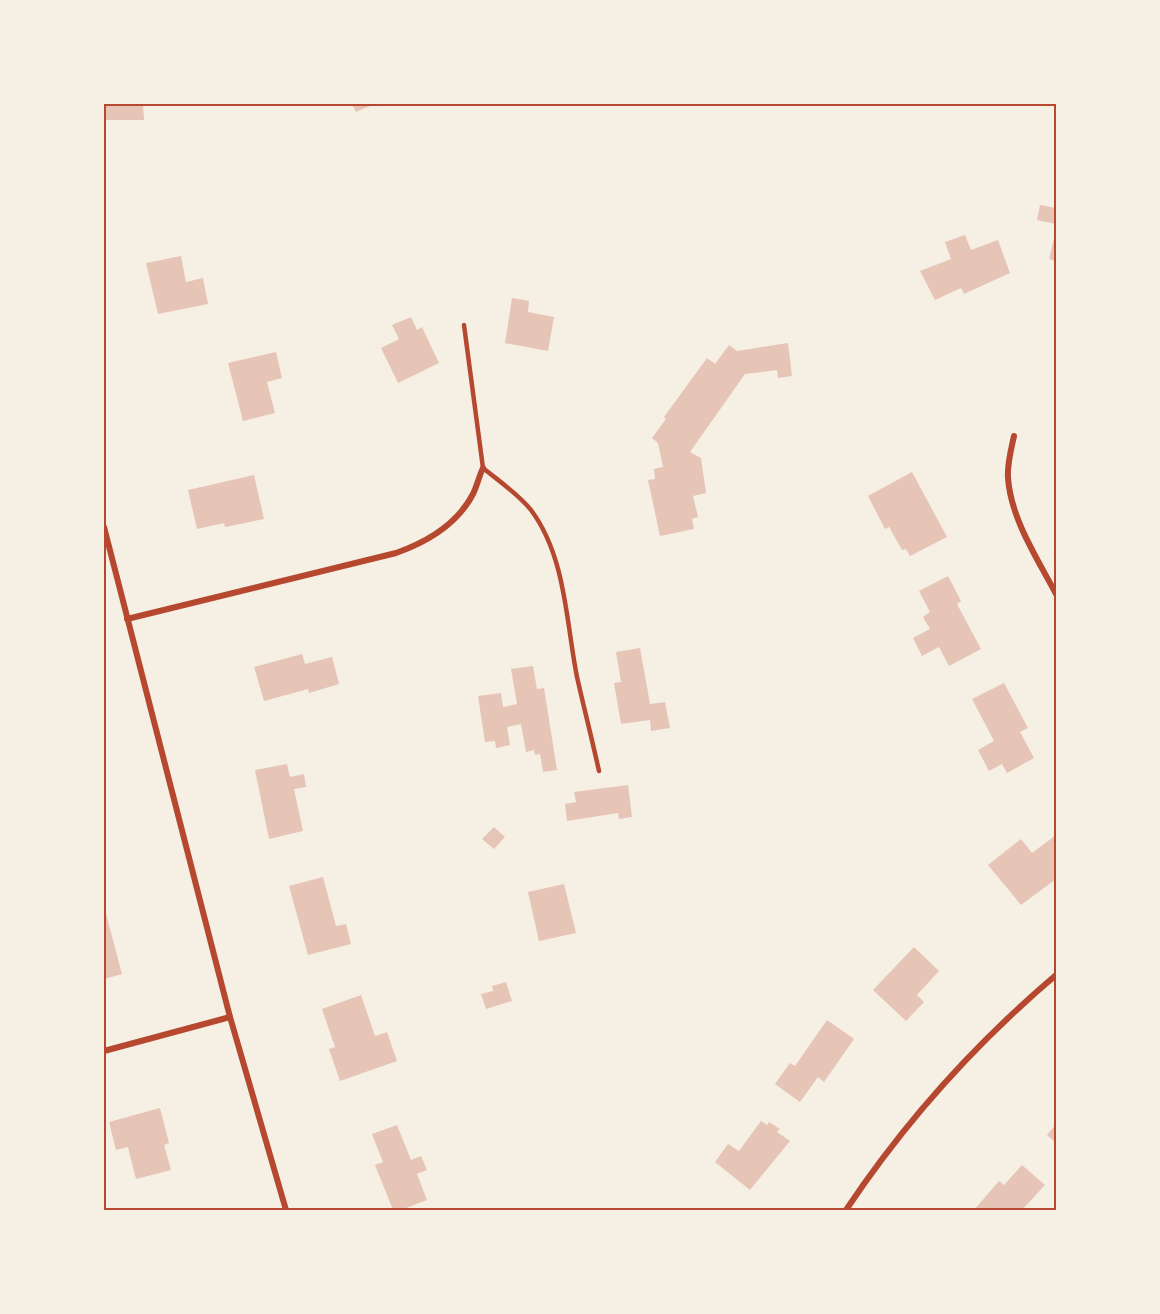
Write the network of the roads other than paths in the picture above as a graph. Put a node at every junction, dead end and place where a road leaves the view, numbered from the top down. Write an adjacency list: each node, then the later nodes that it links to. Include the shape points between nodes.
1 (464, 325): 3 (lane)
2 (1014, 436): 5 (street, via 1008,477 1012,499)
3 (483, 468): 6 (street, via 459,515 418,545); 7 (lane, via 530,509 551,548)
4 (104, 526): 6 (street)
5 (1056, 594)
6 (127, 619): 9 (street)
7 (599, 771)
8 (1056, 975): 12 (street, via 948,1081 891,1148)
9 (230, 1017): 10 (street); 11 (street)
10 (104, 1051)
11 (286, 1210)
12 (846, 1210)

